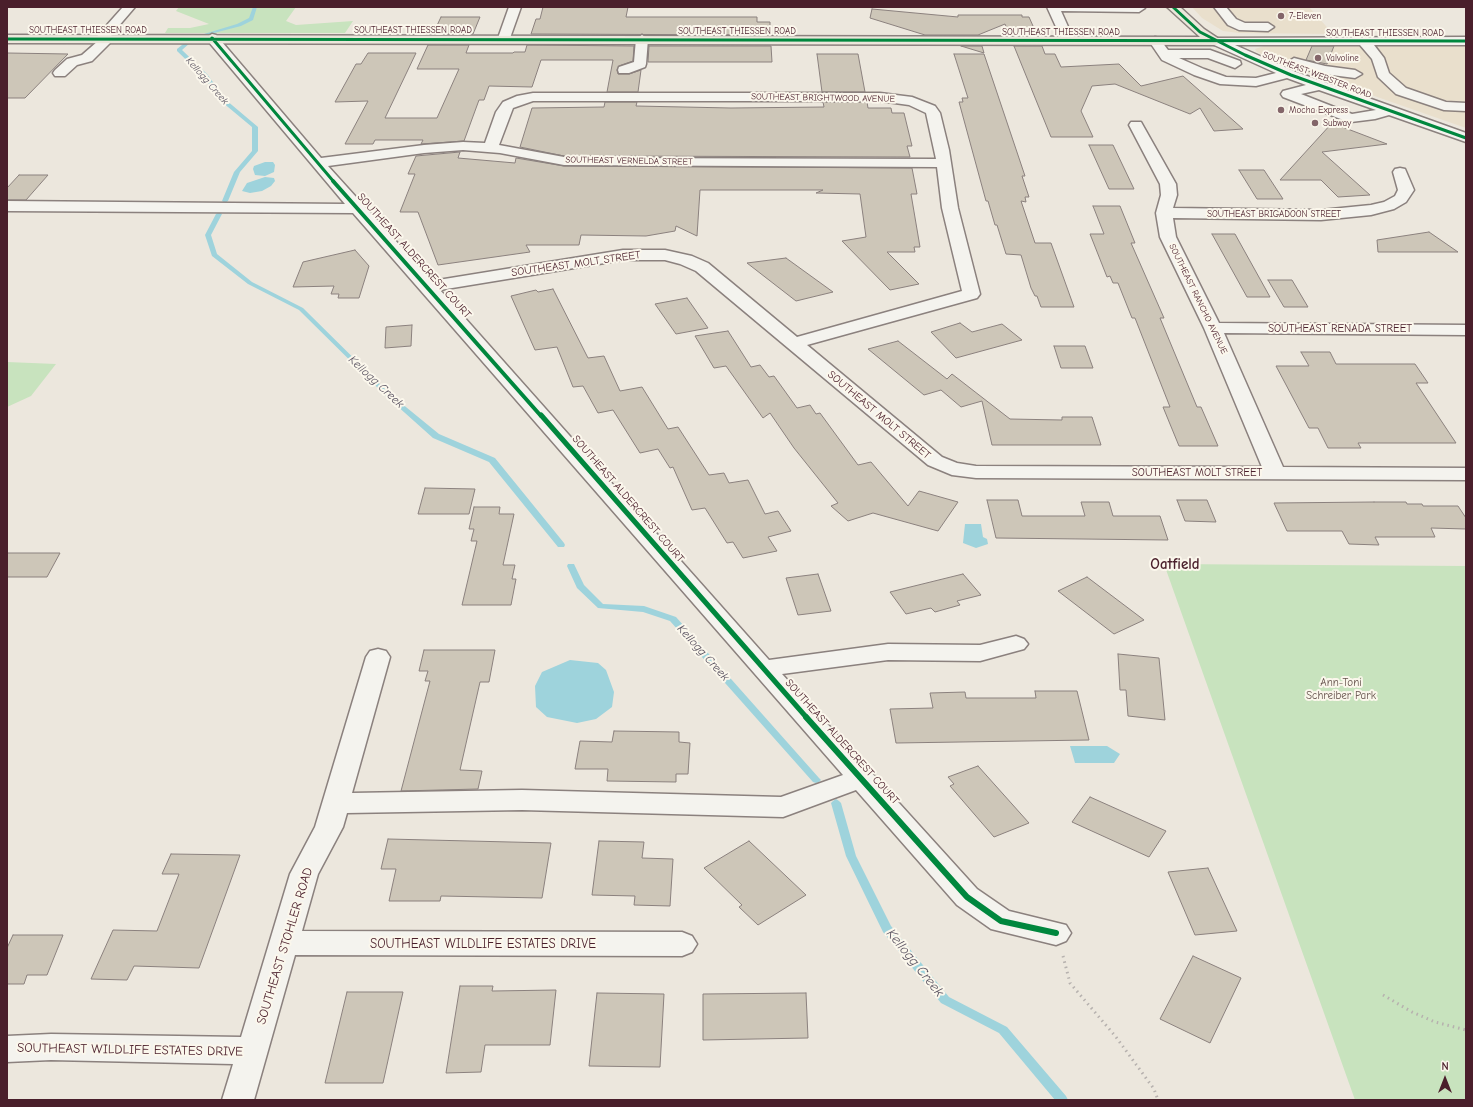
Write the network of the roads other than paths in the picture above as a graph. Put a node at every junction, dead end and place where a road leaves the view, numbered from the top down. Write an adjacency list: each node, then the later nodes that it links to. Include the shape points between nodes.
1 (129, 7): 8 (street)
2 (515, 7): 10 (street)
3 (1173, 7): 15 (main road, SOUTHEAST WEBSTER ROAD, via 1200,32)
4 (1220, 7): 6 (street, via 1232,22 1243,27)
5 (1139, 8): 13 (street, via 1053,7)
6 (1280, 28)
7 (1309, 28): 17 (street)
8 (105, 38): 9 (main road, SOUTHEAST THIESSEN ROAD); 11 (main road, SOUTHEAST THIESSEN ROAD); 24 (street, via 87,58 72,62)
9 (212, 38): 10 (main road, SOUTHEAST THIESSEN ROAD); 37 (street, SOUTHEAST ALDERCREST COURT)
10 (504, 38): 12 (main road, SOUTHEAST THIESSEN ROAD)
11 (7, 39)
12 (642, 39): 13 (main road, SOUTHEAST THIESSEN ROAD); 23 (street, via 640,64)
13 (1068, 40): 14 (main road, SOUTHEAST THIESSEN ROAD)
14 (1154, 40): 15 (main road, SOUTHEAST THIESSEN ROAD); 21 (street)
15 (1216, 41): 16 (street, SOUTHEAST THIESSEN ROAD); 20 (street, SOUTHEAST WEBSTER ROAD)
16 (1278, 41): 17 (street, SOUTHEAST THIESSEN ROAD); 26 (street, via 1287,52 1285,56 1301,65)
17 (1321, 41): 18 (street, SOUTHEAST THIESSEN ROAD)
18 (1364, 41): 19 (street, SOUTHEAST THIESSEN ROAD); 27 (street, via 1378,58)
19 (1466, 41)
20 (1233, 50): 22 (street); 25 (street, SOUTHEAST WEBSTER ROAD)
21 (1164, 54): 22 (street); 28 (street, via 1199,72 1225,81)
22 (1210, 54): 28 (street)
23 (624, 70)
24 (60, 73)
25 (1288, 74): 28 (street); 29 (street, SOUTHEAST WEBSTER ROAD)
26 (1355, 74): 27 (street); 30 (street, via 1338,78 1334,86)
27 (1383, 74): 32 (street, via 1396,87 1412,95 1444,106)
28 (1262, 80): 31 (street)
29 (1321, 86): 30 (street, SOUTHEAST WEBSTER ROAD); 31 (street)
30 (1340, 92): 33 (street, SOUTHEAST WEBSTER ROAD)
31 (1288, 94): 33 (street, via 1351,118)
32 (1466, 107)
33 (1390, 110): 35 (street, SOUTHEAST WEBSTER ROAD)
34 (1136, 125): 42 (street, SOUTHEAST RANCHO AVENUE, via 1168,184 1169,195)
35 (1466, 138)
36 (491, 148): 37 (street, SOUTHEAST VERNELDA STREET, via 444,147); 38 (street, SOUTHEAST VERNELDA STREET, via 564,161 592,162); 38 (street, SOUTHEAST BRIGHTWOOD AVENUE, via 508,104 533,97 880,97 912,101 925,106 933,113)
37 (317, 163): 41 (street, SOUTHEAST ALDERCREST COURT)
38 (943, 163): 46 (street, SOUTHEAST BRIGHTWOOD AVENUE, via 950,208 971,294)
39 (1400, 172): 42 (street, SOUTHEAST BRIGADOON STREET, via 1406,190 1401,199 1389,206 1370,210 1321,215)
40 (7, 206): 41 (street)
41 (357, 208): 43 (street, SOUTHEAST ALDERCREST COURT)
42 (1164, 213): 44 (street, SOUTHEAST RANCHO AVENUE, via 1168,238)
43 (428, 286): 46 (street, SOUTHEAST MOLT STREET, via 623,255 665,255 702,267); 51 (street, SOUTHEAST ALDERCREST COURT)
44 (1213, 328): 45 (street, SOUTHEAST RENADA STREET); 47 (street, SOUTHEAST RANCHO AVENUE)
45 (1466, 330)
46 (794, 343): 47 (street, SOUTHEAST MOLT STREET, via 935,461 952,469 976,472)
47 (1276, 473): 48 (street, SOUTHEAST MOLT STREET)
48 (1466, 474)
49 (1016, 644): 51 (street, via 980,653 888,652)
50 (378, 657): 53 (street, SOUTHEAST STOHLER ROAD)
51 (764, 669): 52 (street, SOUTHEAST ALDERCREST COURT)
52 (861, 778): 53 (street, via 783,807 522,800); 54 (street, SOUTHEAST ALDERCREST COURT, via 967,897 1001,921)
53 (336, 802): 55 (street, SOUTHEAST STOHLER ROAD, via 329,827 304,874)
54 (1056, 933)
55 (284, 943): 56 (street, SOUTHEAST WILDLIFE ESTATES DRIVE); 58 (street, SOUTHEAST STOHLER ROAD)
56 (682, 944)
57 (7, 1048): 58 (street, SOUTHEAST WILDLIFE ESTATES DRIVE)
58 (252, 1051): 59 (street, SOUTHEAST STOHLER ROAD)
59 (238, 1100)

